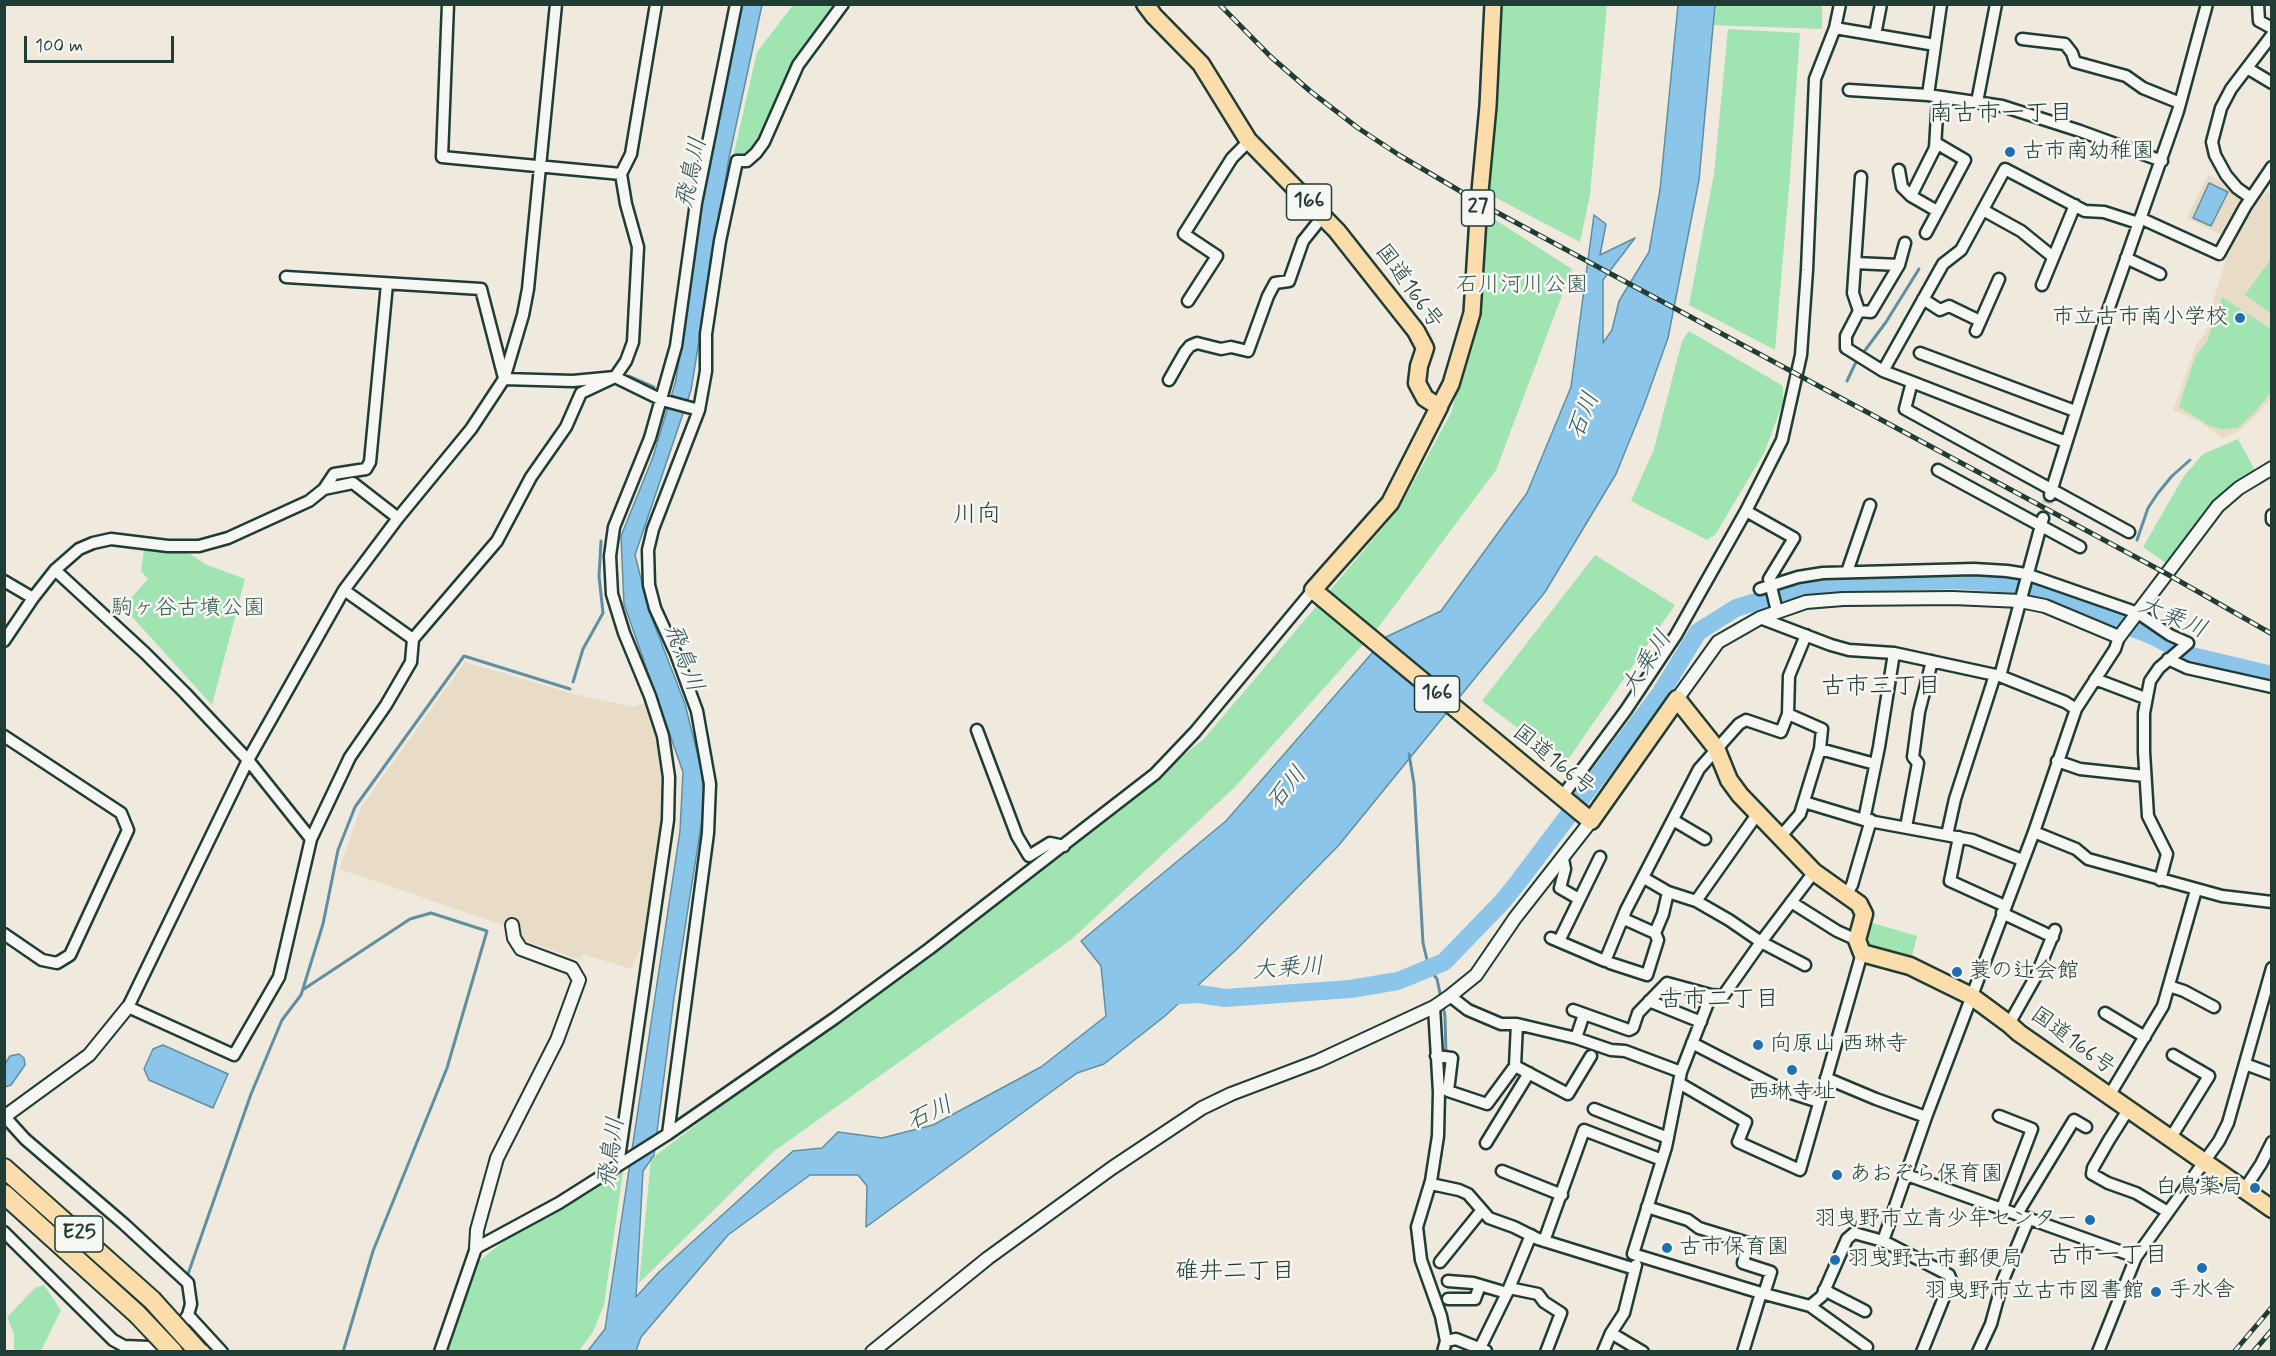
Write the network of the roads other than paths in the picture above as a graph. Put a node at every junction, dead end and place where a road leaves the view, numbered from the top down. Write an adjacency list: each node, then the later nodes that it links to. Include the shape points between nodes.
1 (448, 4): 30 (street, via 442,158)
2 (556, 4): 30 (street)
3 (656, 4): 33 (street, via 631,154)
4 (736, 4): 62 (street, via 696,203 676,346)
5 (843, 4): 64 (street, via 798,65 764,142 747,161 737,161 720,241 706,334 706,371)
6 (1145, 4): 27 (highway, 国道166号 / 166, via 1201,64)
7 (1493, 4): 63 (main road, 27, via 1472,313 1451,384)
8 (1833, 4): 15 (street)
9 (1840, 4): 15 (street)
10 (1881, 4): 17 (street)
11 (1941, 4): 20 (street)
12 (1996, 4): 25 (street)
13 (2207, 4): 26 (street)
14 (2258, 4): 16 (street, via 2259,21)
15 (1835, 28): 17 (street); 72 (street, via 1815,79 1801,355 1782,440)
16 (2271, 28)
17 (1875, 35): 20 (street)
18 (2271, 35): 21 (street)
19 (2022, 39): 26 (street, via 2065,44 2075,62 2126,76 2143,88)
20 (1935, 45): 24 (street)
21 (2247, 68): 22 (street); 36 (street, via 2221,108 2212,142 2226,175)
22 (2271, 83)
23 (1850, 90): 24 (street)
24 (1933, 96): 25 (street); 28 (street)
25 (1977, 102): 29 (street, via 2024,113)
26 (2180, 103): 29 (street)
27 (1249, 141): 40 (highway, 国道166号 / 166); 54 (street, via 1232,158 1184,234 1217,256)
28 (1936, 143): 35 (street); 39 (street, via 1965,160)
29 (2162, 161): 41 (street)
30 (539, 166): 33 (street); 59 (street, via 528,289)
31 (2271, 167): 36 (street)
32 (1899, 170): 35 (street, via 1902,187)
33 (621, 174): 58 (street, via 638,247 633,342)
34 (1862, 177): 46 (street)
35 (1911, 196): 39 (street)
36 (2251, 198): 41 (street, via 2219,254)
37 (2075, 205): 38 (street, via 2005,168); 41 (street); 44 (street)
38 (1983, 210): 44 (street, via 2021,231); 53 (street, via 1961,250 1943,264)
39 (1937, 211): 42 (street)
40 (1323, 216): 60 (street, via 1303,241 1289,281 1275,283 1248,351 1197,343 1185,352); 63 (highway, 国道166号 / 166, via 1416,331 1425,348 1417,383 1425,398)
41 (2139, 221): 45 (street)
42 (1926, 233)
43 (1905, 243): 47 (street)
44 (2053, 257): 52 (street)
45 (2126, 258): 48 (street); 65 (street)
46 (1855, 263): 47 (street); 55 (street, via 1853,293)
47 (1899, 265): 55 (street, via 1871,312)
48 (2160, 274)
49 (286, 277): 51 (street)
50 (1999, 279): 53 (street, via 1978,326 1950,306 1940,310)
51 (387, 284): 59 (street, via 481,289); 69 (street, via 370,462 366,469 334,474)
52 (2042, 285)
53 (1923, 300): 57 (street)
54 (1188, 301)
55 (1859, 310): 57 (street, via 1846,336 1846,348)
56 (1920, 353): 65 (street)
57 (1883, 371): 61 (street)
58 (615, 376): 59 (street, via 573,381); 62 (street); 93 (street, via 581,393 566,427 531,477 496,541)
59 (504, 379): 74 (street, via 471,429)
60 (1169, 380)
61 (1912, 382): 66 (street); 70 (street, via 1905,409)
62 (664, 401): 64 (street); 190 (street, via 614,527 610,556 612,594 663,736 669,777 668,820)
63 (1439, 407): 85 (highway, via 1390,503)
64 (697, 410): 184 (street, via 648,550 649,585 655,608 697,711 710,784 708,833)
65 (2075, 411): 66 (street)
66 (2066, 442): 70 (street)
67 (2271, 468): 89 (street, via 2218,506)
68 (1938, 470): 76 (street)
69 (324, 489): 74 (street, via 353,483); 79 (street, via 309,501 228,538 199,546 111,539 79,549)
70 (2050, 494): 77 (street)
71 (1870, 506): 80 (street)
72 (1746, 512): 83 (street, via 1794,538); 113 (street, via 1676,635)
73 (2271, 514): 75 (street)
74 (398, 518): 84 (street)
75 (2271, 520)
76 (2041, 522): 78 (street); 81 (street)
77 (2129, 532)
78 (2080, 547)
79 (56, 570): 87 (street); 109 (street, via 145,653)
80 (1847, 572): 81 (street, via 1974,569); 83 (street, via 1798,577)
81 (2026, 574): 86 (street); 89 (street)
82 (4, 581): 87 (street)
83 (1767, 588): 88 (street)
84 (344, 590): 93 (street); 109 (street)
85 (1315, 592): 113 (highway, 国道166号 / 166); 126 (street, via 1155,774)
86 (2021, 597): 88 (street, via 1843,599); 92 (street); 98 (street)
87 (33, 598): 94 (street)
88 (1777, 608): 90 (street)
89 (2137, 615): 92 (street); 96 (street, via 2188,644)
90 (1760, 618): 91 (street); 102 (street, via 1718,642)
91 (1806, 635): 95 (street, via 1849,650); 104 (street, via 1789,675)
92 (2121, 635): 99 (street)
93 (413, 639): 124 (street, via 411,662 350,757)
94 (4, 641)
95 (1894, 653): 97 (street); 111 (street)
96 (2168, 658): 100 (street, via 2187,668); 101 (street, via 2150,681)
97 (1932, 661): 98 (street); 119 (street, via 1919,712 1912,757 1918,763)
98 (1998, 675): 103 (street); 121 (street, via 1955,799)
99 (2095, 679): 101 (street); 103 (street)
100 (2271, 687)
101 (2145, 698): 112 (street)
102 (1677, 699): 107 (highway); 116 (highway, 国道166号)
103 (2076, 709): 110 (street)
104 (1788, 714): 107 (street, via 1781,732 1746,720); 108 (street, via 1822,729)
105 (977, 730): 126 (street, via 1017,837 1029,856 1050,843)
106 (4, 736): 144 (street, via 121,813 128,830 70,955 57,963 42,960)
107 (1716, 748): 115 (highway, via 1729,780); 117 (street, via 1699,769)
108 (1820, 749): 111 (street); 114 (street)
109 (248, 760): 124 (street); 155 (street)
110 (2056, 761): 112 (street, via 2080,769); 120 (street)
111 (1875, 764): 118 (street)
112 (2145, 776): 132 (street, via 2148,816 2167,854)
113 (1561, 798): 116 (highway, 国道166号 / 166)
114 (1804, 802): 118 (street); 122 (street, via 1800,814)
115 (1758, 813): 122 (highway); 137 (street)
116 (1589, 819): 128 (street)
117 (1673, 820): 125 (street); 131 (street)
118 (1867, 820): 119 (street); 135 (street, via 1852,885)
119 (1906, 827): 121 (street)
120 (2034, 832): 129 (street); 132 (street, via 2076,849 2088,859)
121 (1947, 835): 123 (street)
122 (1781, 836): 130 (highway)
123 (1959, 837): 129 (street); 140 (street, via 1950,880)
124 (311, 839): 155 (street, via 279,977 234,1055)
125 (1705, 839)
126 (1064, 846): 184 (street, via 835,1018)
127 (1600, 857): 136 (street)
128 (1563, 859): 136 (street, via 1565,869 1560,888); 152 (street, via 1476,975)
129 (2022, 860): 140 (street)
130 (1814, 872): 135 (highway); 138 (street)
131 (1644, 878): 134 (street); 141 (street)
132 (2160, 880): 133 (street)
133 (2196, 890): 139 (street); 150 (street)
134 (1668, 892): 137 (street); 143 (street)
135 (1846, 895): 146 (highway, via 1859,904 1864,914)
136 (1579, 899): 141 (street, via 1555,939 1605,961)
137 (1696, 901): 145 (street)
138 (1791, 902): 145 (street); 146 (street)
139 (2271, 902)
140 (2004, 910): 153 (street); 163 (street, via 2054,933)
141 (1624, 919): 143 (street)
142 (512, 925): 210 (street, via 521,949 572,968 579,980 557,1040 497,1158 477,1230)
143 (1655, 933): 147 (street, via 1658,940 1647,975)
144 (4, 934)
145 (1761, 942): 148 (street); 151 (street, via 1723,996)
146 (1859, 946): 153 (highway, 国道166号); 175 (street)
147 (1610, 963)
148 (1805, 965)
149 (2271, 968): 170 (street)
150 (2169, 986): 157 (street); 164 (street, via 2163,1006)
151 (1711, 995): 154 (street, via 1666,982); 161 (street)
152 (1450, 996): 156 (street); 162 (street, via 1468,1010 1501,1024)
153 (1971, 996): 163 (highway, 国道166号); 181 (street)
154 (1649, 1001): 160 (street, via 1629,1030); 161 (street)
155 (128, 1007): 182 (street, via 89,1055)
156 (1434, 1007): 168 (street); 234 (street, via 1318,1061 1202,1108 988,1258)
157 (2214, 1007)
158 (1573, 1010): 160 (street)
159 (2104, 1013): 164 (street)
160 (1584, 1014): 165 (street)
161 (1701, 1022): 166 (street)
162 (1517, 1024): 165 (street); 171 (street)
163 (2009, 1024): 176 (highway, 国道166号)
164 (2145, 1037): 176 (street)
165 (1576, 1038): 174 (street, via 1625,1051)
166 (1692, 1043): 174 (street); 177 (street, via 1785,1090)
167 (2173, 1055): 186 (street, via 2209,1076)
168 (1436, 1056): 171 (street, via 1452,1058 1448,1091 1487,1104); 195 (street, via 1438,1136)
169 (1591, 1056): 172 (street, via 1568,1094)
170 (2245, 1064): 173 (street); 191 (street, via 2228,1123)
171 (1515, 1066): 172 (street)
172 (1529, 1073): 188 (street)
173 (2271, 1074)
174 (1680, 1078): 177 (street, via 1746,1122 1738,1142 1800,1170); 185 (street)
175 (1826, 1078): 177 (street); 181 (street)
176 (2109, 1096): 179 (highway, 国道166号)
177 (1819, 1102)
178 (1594, 1109): 185 (street)
179 (2128, 1110): 186 (highway, 国道166号); 203 (street, via 2092,1174)
180 (1999, 1116): 200 (street, via 2032,1129)
181 (1926, 1117): 194 (street)
182 (5, 1119): 223 (street, via 188,1283)
183 (2086, 1127): 204 (street, via 2074,1120)
184 (668, 1134): 190 (street)
185 (1668, 1138): 189 (street)
186 (2170, 1139): 191 (highway, 国道166号)
187 (2271, 1142): 196 (street)
188 (1486, 1143)
189 (1662, 1160): 198 (street, via 1584,1130); 199 (street)
190 (623, 1162): 210 (street, via 559,1203)
191 (2203, 1163): 196 (highway, 国道166号); 203 (street)
192 (4, 1168): 231 (highway, E25, bridge, via 152,1300)
193 (1502, 1171): 198 (street)
194 (1907, 1175): 200 (street); 209 (street)
195 (1431, 1184): 202 (street, via 1468,1194); 225 (street, via 1417,1227 1418,1243 1441,1316)
196 (2244, 1190): 201 (highway, 国道166号)
197 (4, 1194): 230 (highway, E25, bridge, via 137,1314)
198 (1562, 1195): 208 (street)
199 (1647, 1207): 211 (street, via 1633,1254); 219 (street, via 1748,1243 1743,1263 1771,1272)
200 (2002, 1208): 204 (street)
201 (2271, 1209)
202 (1482, 1210): 207 (street, via 1489,1218); 213 (street)
203 (2168, 1212): 212 (street)
204 (2017, 1214): 205 (street)
205 (2029, 1218): 212 (street); 240 (street)
206 (4, 1232): 228 (street, via 113,1340 124,1346 148,1347)
207 (1531, 1235): 208 (street); 218 (street)
208 (1544, 1241): 214 (street)
209 (1883, 1241): 217 (street, via 1854,1233 1847,1239); 239 (street, via 1949,1275 1951,1280)
210 (476, 1248): 233 (street)
211 (1638, 1256): 214 (street); 219 (street)
212 (2136, 1257): 241 (street)
213 (1440, 1262)
214 (1635, 1269): 224 (street, via 1624,1313)
215 (1448, 1281): 216 (street)
216 (1480, 1285): 218 (street); 220 (street, via 1476,1299)
217 (1824, 1290): 221 (street); 222 (street)
218 (1508, 1291): 227 (street); 235 (street, via 1538,1294 1561,1313)
219 (1763, 1294): 221 (street); 238 (street)
220 (1448, 1299)
221 (1810, 1306): 226 (street)
222 (1865, 1311)
223 (188, 1315): 229 (street); 232 (street)
224 (1611, 1333): 236 (street); 237 (street)
225 (1444, 1346): 227 (street, via 1455,1339)
226 (1868, 1347)
227 (1483, 1350)
228 (153, 1352)
229 (162, 1352)
230 (173, 1352)
231 (199, 1352)
232 (222, 1352)
233 (440, 1352)
234 (872, 1352)
235 (1546, 1352)
236 (1603, 1352)
237 (1643, 1352)
238 (1743, 1352)
239 (1922, 1352)
240 (1978, 1352)
241 (2098, 1352)

